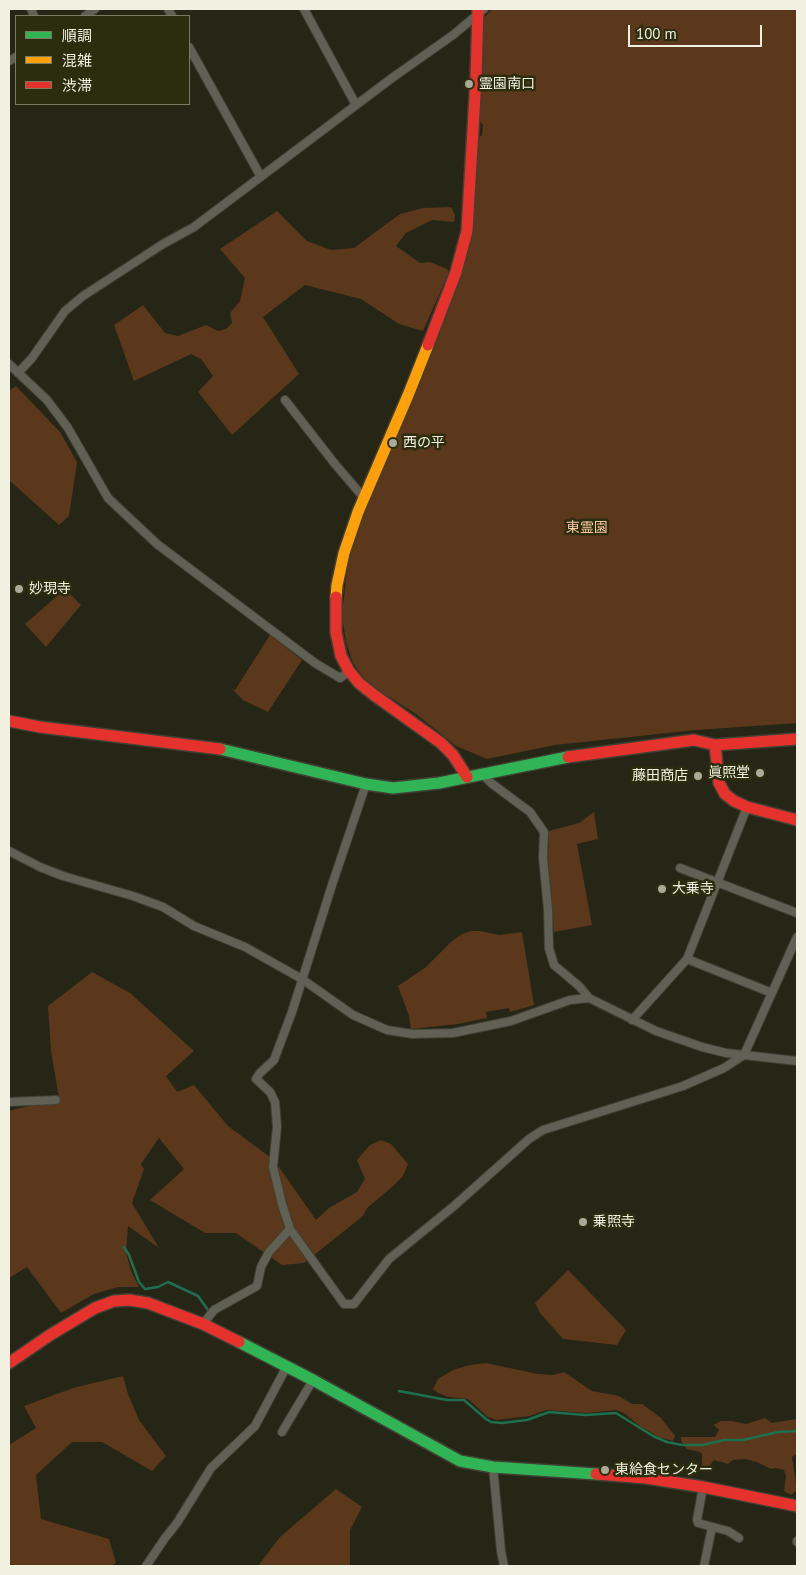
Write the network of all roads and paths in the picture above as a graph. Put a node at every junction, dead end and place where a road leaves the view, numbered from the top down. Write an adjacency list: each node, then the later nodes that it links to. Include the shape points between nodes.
1 (304, 9): 4 (street)
2 (480, 11): 4 (street); 9 (street, via 467,230 456,272)
3 (190, 49): 5 (street)
4 (356, 105): 5 (street)
5 (261, 177): 7 (street, via 194,227 117,273 64,311)
6 (9, 364): 7 (street)
7 (18, 373): 10 (street, via 47,400 68,428 108,498 158,544 315,663 340,678)
8 (285, 400): 9 (street)
9 (364, 498): 10 (street, via 344,553 337,585 336,632 341,656)
10 (349, 671): 15 (street, via 374,695 442,743)
11 (9, 722): 16 (street, via 204,746)
12 (797, 738): 13 (street)
13 (715, 746): 14 (street, via 694,740 558,758); 17 (street, via 719,783 725,794)
14 (481, 773): 15 (street); 27 (street, via 530,812 544,832 549,948 554,965)
15 (467, 777): 16 (street, via 393,788)
16 (366, 784): 25 (street)
17 (746, 807): 18 (street); 21 (street)
18 (797, 820)
19 (9, 852): 25 (street, via 40,868 163,907 194,926 245,947)
20 (680, 868): 21 (street)
21 (718, 882): 22 (street); 24 (street)
22 (797, 913)
23 (797, 936): 26 (street)
24 (686, 959): 26 (street); 28 (street)
25 (302, 979): 27 (street, via 353,1015 387,1030 412,1034 453,1033 490,1026 570,1000); 33 (street, via 274,1060 256,1080 270,1092 275,1102 278,1127 274,1167)
26 (772, 993): 29 (street)
27 (589, 998): 28 (street)
28 (632, 1020): 29 (street, via 702,1047)
29 (744, 1054): 30 (street); 33 (street, via 724,1068 684,1086 543,1130 389,1259 354,1304 344,1304)
30 (797, 1061)
31 (56, 1100): 32 (street)
32 (9, 1102)
33 (290, 1229): 34 (street, via 269,1252 261,1267 257,1286 214,1310)
34 (202, 1324): 35 (street, via 148,1303 114,1301 73,1320); 36 (street)
35 (9, 1363)
36 (287, 1366): 37 (street); 44 (street, via 255,1426 211,1468)
37 (313, 1380): 38 (street); 39 (street, via 460,1460)
38 (282, 1432)
39 (493, 1467): 40 (street, via 646,1478); 45 (street)
40 (703, 1487): 41 (street); 42 (street, via 697,1520)
41 (797, 1506)
42 (712, 1527): 43 (street); 46 (street)
43 (739, 1538)
44 (146, 1566)
45 (504, 1566)
46 (704, 1566)

